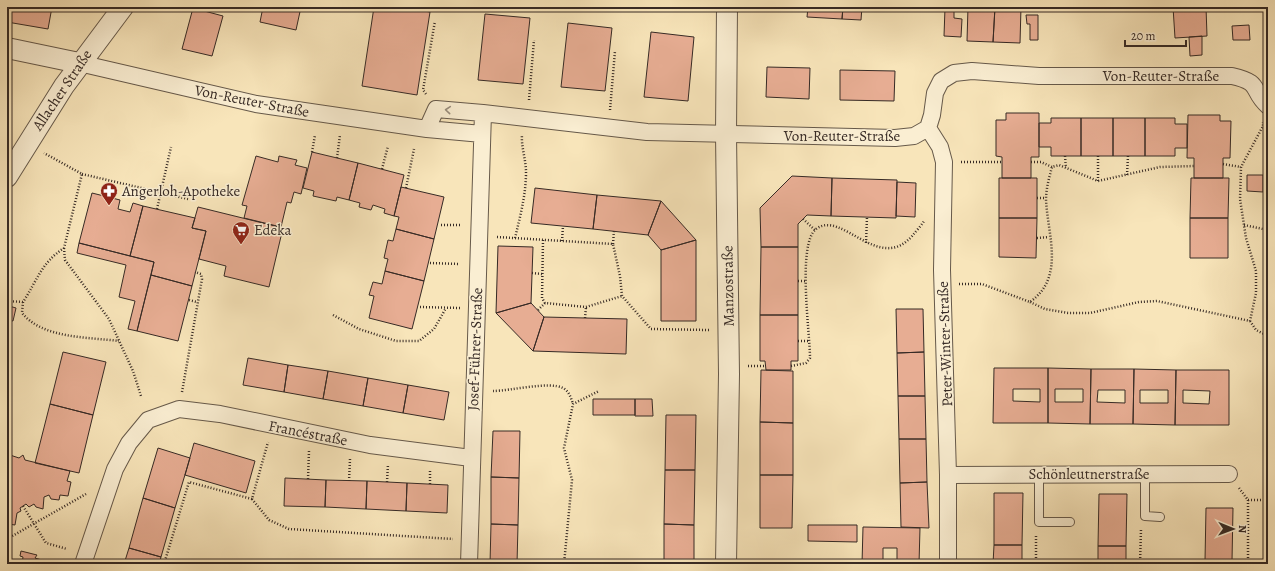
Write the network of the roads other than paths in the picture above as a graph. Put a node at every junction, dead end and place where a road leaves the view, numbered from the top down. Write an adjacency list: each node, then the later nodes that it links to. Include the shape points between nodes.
1 (123, 7): 4 (street, Allacher Straße)
2 (727, 7): 10 (street, Manzostraße)
3 (7, 48): 4 (street)
4 (79, 63): 8 (street, Von-Reuter-Straße, via 256,104); 11 (street, Allacher Straße)
5 (1266, 104): 7 (street, Von-Reuter-Straße, via 1256,86 1247,79 1232,76 1039,76 972,71 954,73 941,81 935,94)
6 (483, 113): 8 (street, Von-Reuter-Straße, one-way to 8, via 436,109); 9 (street); 10 (street, Von-Reuter-Straße, via 647,132)
7 (928, 128): 10 (street, Von-Reuter-Straße, via 914,136 895,138); 13 (street, Peter-Winter-Straße, via 940,147 944,162 943,284)
8 (427, 129): 9 (street, Von-Reuter-Straße)
9 (482, 134): 12 (street, Josef-Führer-Straße)
10 (726, 134): 21 (street, Manzostraße, via 729,374)
11 (7, 177)
12 (471, 458): 19 (street, Francéstraße, via 370,445 220,414 179,409 148,420 129,443 115,469); 20 (street, Josef-Führer-Straße)
13 (948, 474): 14 (street, Schönleutnerstraße); 22 (street, Peter-Winter-Straße)
14 (1040, 474): 15 (street, Schönleutnerstraße); 18 (lane, via 1039,522)
15 (1145, 474): 16 (street, Schönleutnerstraße); 17 (lane, via 1145,516)
16 (1229, 474)
17 (1160, 517)
18 (1070, 522)
19 (83, 564)
20 (469, 564)
21 (726, 564)
22 (948, 564)

